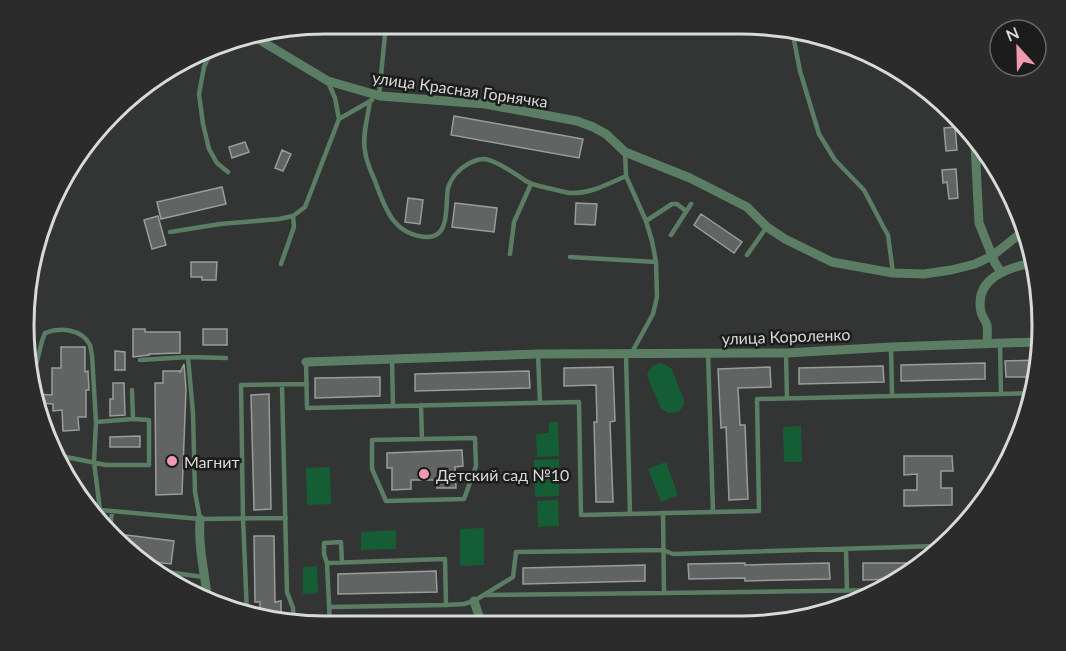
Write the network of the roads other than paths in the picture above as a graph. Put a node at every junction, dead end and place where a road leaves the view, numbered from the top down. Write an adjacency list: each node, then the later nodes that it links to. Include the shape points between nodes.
1 (385, 34): 6 (lane)
2 (794, 40): 30 (lane, via 819,134 835,160 864,190 888,235)
3 (262, 41): 5 (street, улица Красная Горнячка)
4 (207, 60): 11 (lane, via 199,94 203,124 209,149)
5 (328, 81): 6 (street, улица Красная Горнячка); 8 (lane)
6 (380, 96): 7 (lane); 9 (street, улица Красная Горнячка, via 484,104 577,121 606,134)
7 (370, 101): 8 (lane); 13 (lane, via 364,140 368,163 387,212 410,233 429,237 442,231 448,187 455,175 474,160 486,159)
8 (339, 119): 16 (lane, via 305,207)
9 (625, 152): 12 (lane); 18 (street, улица Красная Горнячка, via 690,178 747,207)
10 (976, 155): 24 (street, via 979,223)
11 (228, 172)
12 (626, 176): 13 (lane, via 594,190 569,193); 17 (lane)
13 (531, 184): 22 (lane, via 514,222)
14 (691, 204): 15 (lane)
15 (686, 211): 17 (lane, via 672,204); 20 (lane)
16 (293, 216): 19 (lane); 27 (lane, via 294,227)
17 (646, 221): 26 (lane)
18 (767, 227): 23 (lane); 30 (street, улица Красная Горнячка, via 832,262)
19 (170, 232)
20 (671, 235)
21 (1017, 236): 24 (street, улица Красная Горнячка)
22 (510, 254)
23 (747, 255)
24 (992, 256): 29 (street); 30 (street, улица Красная Горнячка, via 951,270)
25 (570, 257): 26 (lane)
26 (656, 262): 38 (lane, via 657,297 653,314)
27 (281, 264)
28 (1025, 265): 29 (street)
29 (1001, 272): 33 (street, via 984,288 980,299)
30 (893, 273)
31 (1031, 342): 32 (street, улица Короленко)
32 (1000, 343): 33 (street, улица Короленко); 49 (lane)
33 (987, 344): 34 (street, улица Короленко)
34 (891, 347): 35 (street, улица Короленко); 50 (lane)
35 (786, 352): 36 (street, улица Короленко); 51 (lane)
36 (708, 353): 38 (street, улица Короленко); 63 (lane)
37 (538, 354): 38 (street, улица Короленко); 42 (street, улица Короленко); 52 (lane)
38 (628, 354): 65 (lane)
39 (188, 357): 40 (lane); 41 (lane); 68 (lane)
40 (226, 358)
41 (140, 360)
42 (392, 360): 44 (street, улица Короленко); 54 (lane)
43 (37, 362): 56 (lane, via 45,333 68,330 83,337 92,356)
44 (306, 362): 45 (lane)
45 (307, 384): 46 (lane); 54 (lane, via 307,408)
46 (282, 385): 66 (lane, via 241,385); 67 (lane)
47 (132, 390): 55 (lane)
48 (1024, 393): 49 (lane)
49 (1001, 394): 50 (lane)
50 (892, 396): 51 (lane)
51 (787, 398): 63 (lane, via 757,399 759,511)
52 (540, 403): 53 (lane); 65 (lane, via 579,402 581,515)
53 (421, 405): 54 (lane); 57 (lane)
54 (393, 406)
55 (133, 419): 56 (lane); 59 (lane, via 149,420 149,465)
56 (96, 422): 59 (lane)
57 (422, 439): 57 (lane, via 372,440 372,469 386,501 464,499 476,466 475,438)
58 (66, 457): 59 (lane)
59 (94, 462): 60 (lane)
60 (100, 509)
61 (101, 510): 62 (lane)
62 (112, 511): 68 (lane); 69 (lane)
63 (713, 512): 64 (lane)
64 (663, 513): 65 (lane); 72 (lane)
65 (630, 514)
66 (243, 518): 67 (lane); 68 (lane); 84 (lane)
67 (286, 518): 86 (lane, via 287,592)
68 (200, 519): 76 (street)
69 (111, 521)
70 (929, 546): 71 (lane)
71 (846, 549): 72 (lane, via 673,554); 78 (lane)
72 (663, 550): 80 (lane); 81 (lane, via 516,552 513,577)
73 (342, 562): 74 (lane); 74 (lane, via 341,542 324,543); 83 (lane, via 445,559)
74 (327, 563): 85 (lane)
75 (172, 573): 76 (lane)
76 (205, 577): 77 (street)
77 (207, 590)
78 (847, 591): 79 (lane); 80 (lane)
79 (859, 591)
80 (664, 593): 81 (lane)
81 (484, 595): 82 (lane)
82 (474, 601): 83 (lane); 88 (street)
83 (446, 605): 85 (lane)
84 (247, 606)
85 (329, 607): 87 (lane)
86 (293, 615)
87 (330, 616)
88 (479, 616)

